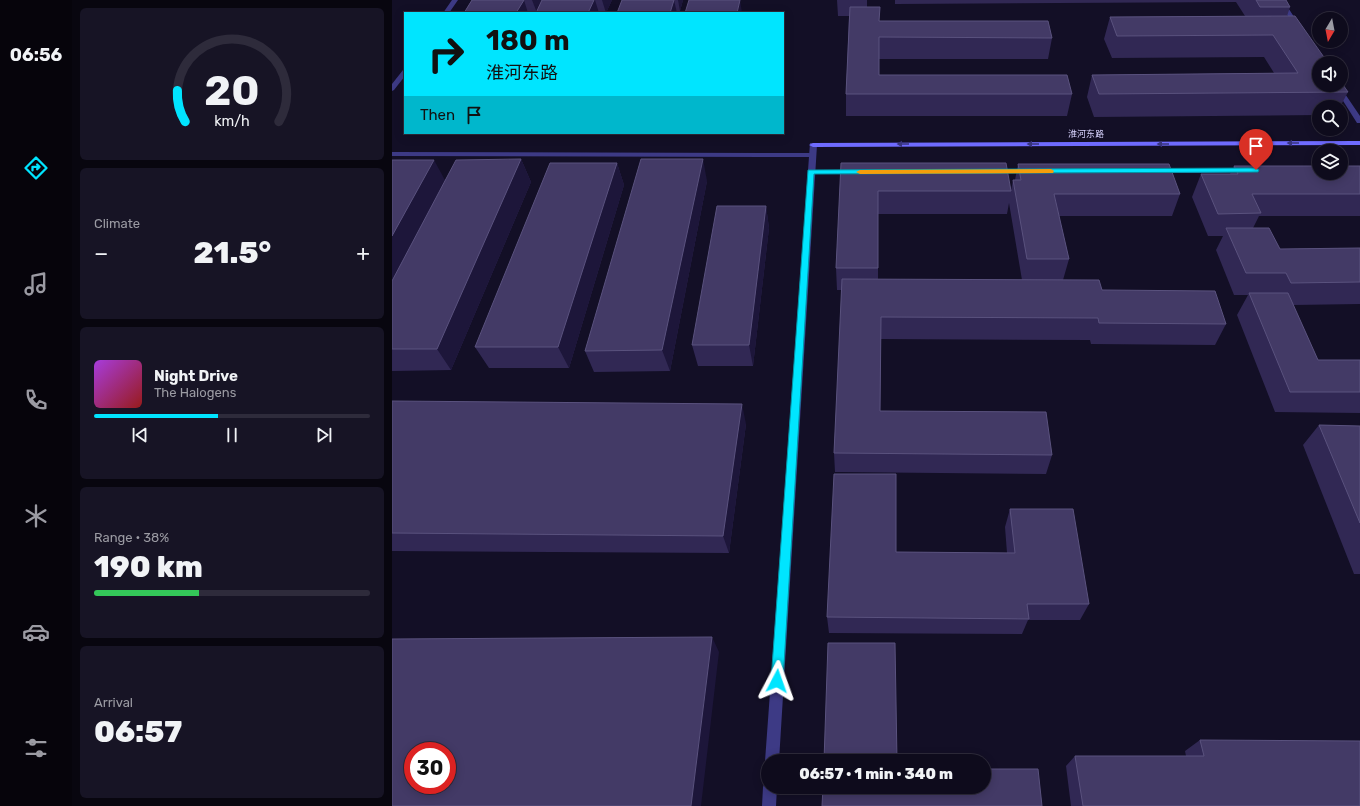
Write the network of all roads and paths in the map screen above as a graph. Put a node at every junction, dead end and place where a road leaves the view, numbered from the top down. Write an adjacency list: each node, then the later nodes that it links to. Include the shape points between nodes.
1 (455, 0): 3 (street)
2 (1280, 0): 4 (street)
3 (447, 12)
4 (1301, 32)
5 (404, 72): 6 (street)
6 (392, 89)
7 (1341, 92): 8 (street)
8 (1360, 121)
9 (1360, 143): 10 (main road, 淮河东路, one-way to 10)
10 (813, 150): 11 (street); 16 (street)
11 (392, 154)
12 (1256, 170): 15 (main road)
13 (986, 171): 14 (main road)
14 (1041, 171)
15 (1152, 171)
16 (811, 172): 17 (main road); 18 (street)
17 (858, 172)
18 (772, 754)
19 (770, 794): 20 (street)
20 (769, 806)

